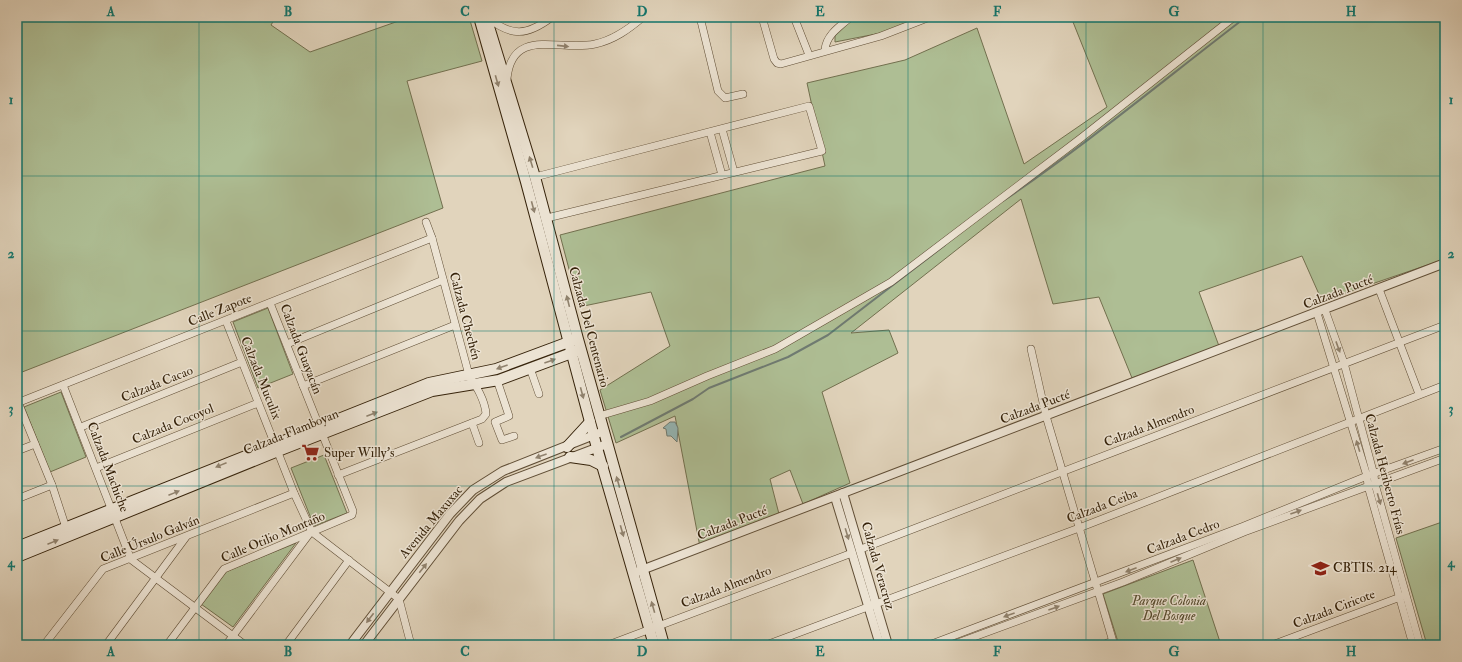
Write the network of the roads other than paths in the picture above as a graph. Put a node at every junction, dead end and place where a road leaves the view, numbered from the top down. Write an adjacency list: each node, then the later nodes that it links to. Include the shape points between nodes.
1 (479, 17): 31 (main road, Calzada Del Centenario, one-way to 31)
2 (486, 17): 3 (street, via 497,26 517,33 533,29); 13 (main road, Calzada Del Centenario)
3 (552, 17)
4 (643, 17): 13 (street, one-way to 4, via 510,61 524,47 536,43 579,46 596,44 614,37)
5 (700, 17): 14 (street, via 718,91 726,98)
6 (762, 17): 12 (street, via 777,63)
7 (794, 17): 12 (street)
8 (851, 17): 11 (street, via 836,29 825,43)
9 (930, 17): 11 (street, via 881,36)
10 (1234, 17): 50 (street, via 1081,138 891,282 775,349 650,401)
11 (825, 50): 12 (street)
12 (809, 55)
13 (506, 82): 19 (main road, Calzada Del Centenario, one-way to 13)
14 (743, 94)
15 (722, 130): 16 (street); 17 (street); 17 (street, via 809,106 822,151)
16 (710, 132): 18 (street); 19 (street)
17 (734, 172): 18 (street)
18 (722, 175): 20 (street)
19 (535, 177): 20 (main road, Calzada Del Centenario)
20 (547, 218): 31 (main road, Calzada Del Centenario, one-way to 20)
21 (426, 222): 22 (street, Calzada Chechén)
22 (432, 238): 24 (street, Calzada Chechén); 26 (street, Calle Zapote)
23 (1445, 263): 25 (street, Calzada Pucté)
24 (443, 280): 29 (street, Calzada Chechén); 33 (street)
25 (1379, 289): 27 (street, Calzada Pucté); 32 (street)
26 (270, 303): 28 (street, Calle Zapote); 33 (street, Calzada Guayacán)
27 (1321, 311): 37 (street, Calzada Heriberto Frías, one-way to 37); 38 (street, Calzada Heriberto Frías); 51 (street, Calzada Pucté)
28 (226, 321): 36 (street, Calzada Muculix); 42 (street, Calle Zapote)
29 (455, 325): 40 (street, Calzada Chechén); 45 (street)
30 (1445, 325): 32 (street, Calzada Almendro)
31 (573, 340): 35 (main road, Calzada Del Centenario); 40 (main road, Calzada Flamboyan, one-way to 40, via 496,369)
32 (1400, 343): 37 (street, Calzada Almendro); 47 (street)
33 (287, 344): 45 (street, Calzada Guayacán)
34 (1031, 349): 51 (street)
35 (576, 352): 39 (main road, Calzada Flamboyan, one-way to 35); 50 (main road, Calzada Del Centenario); 53 (main road, Calzada Del Centenario, one-way to 53)
36 (242, 362): 49 (street, Calzada Muculix); 56 (street, Calzada Cacao)
37 (1344, 363): 38 (street, Calzada Almendro); 52 (street, Calzada Heriberto Frías)
38 (1335, 367): 54 (street, Calzada Heriberto Frías); 73 (street, Calzada Almendro)
39 (530, 368): 41 (main road, Calzada Flamboyan); 46 (street)
40 (469, 375): 43 (street, Calzada Chechén); 57 (main road, Calzada Flamboyan, via 429,383)
41 (497, 380): 43 (main road, Calzada Flamboyan); 59 (street, via 509,416 495,422 502,440)
42 (63, 385): 48 (street, Calle Zapote); 56 (street, Calzada Machiche)
43 (475, 385): 55 (street, Calzada Chechén, via 486,408 486,414 482,419); 57 (main road, Calzada Flamboyan, one-way to 43, via 432,391)
44 (1445, 385): 47 (street, Calzada Ceiba)
45 (303, 386): 57 (street, Calzada Guayacán)
46 (539, 394)
47 (1418, 394): 52 (street, Calzada Ceiba)
48 (18, 403): 61 (street)
49 (258, 403): 63 (street, Calzada Muculix); 72 (street, Calzada Cocoyol)
50 (599, 416): 58 (main road, Calzada Del Centenario)
51 (1046, 416): 73 (street); 80 (street, Calzada Pucté)
52 (1358, 418): 54 (street, Calzada Ceiba); 76 (street, Calzada Heriberto Frías)
53 (590, 422): 58 (main road, Calzada Del Centenario); 64 (main road)
54 (1350, 422): 76 (street, Calzada Heriberto Frías, one-way to 54); 85 (street, Calzada Ceiba)
55 (472, 423): 60 (street); 74 (street)
56 (81, 427): 72 (street, Calzada Machiche)
57 (321, 430): 63 (main road, Calzada Flamboyan); 74 (street, Calzada Guayacán)
58 (599, 433): 62 (main road, Calzada Del Centenario); 64 (street, Avenida Maxuxac); 65 (main road, Calzada Del Centenario)
59 (514, 436)
60 (479, 443)
61 (35, 444): 67 (street); 77 (street)
62 (607, 444): 65 (street, Avenida Maxuxac); 95 (main road, Calzada Del Centenario, one-way to 62)
63 (276, 447): 79 (street, Calzada Muculix); 83 (main road, Calzada Flamboyan)
64 (567, 447): 70 (street, Avenida Maxuxac, one-way to 70)
65 (597, 448): 68 (street, Avenida Maxuxac); 71 (main road, Calzada Del Centenario)
66 (1445, 448): 76 (street, Calzada Cedro, one-way to 76)
67 (17, 451)
68 (570, 457): 71 (main road, via 591,460); 75 (street, Avenida Maxuxac)
69 (1445, 458): 78 (street, Calzada Cedro)
70 (522, 464): 75 (street); 98 (street, Avenida Maxuxac, via 497,474 473,490 450,514)
71 (603, 466): 95 (main road, Calzada Del Centenario, one-way to 95)
72 (96, 468): 83 (street, Calzada Machiche)
73 (1062, 472): 85 (street); 90 (street, Calzada Almendro)
74 (338, 475): 84 (street, Calzada Guayacán, via 353,511)
75 (526, 475): 101 (street, Avenida Maxuxac, one-way to 75, via 469,510 492,490)
76 (1370, 475): 78 (street, Calzada Heriberto Frías); 97 (street, Calzada Cedro, one-way to 97)
77 (52, 485): 82 (street); 86 (street)
78 (1371, 485): 99 (street, Calzada Cedro, one-way to 78, via 1244,532); 100 (street, Calzada Heriberto Frías)
79 (294, 493): 87 (street, Calzada Muculix); 88 (street, Calle Úrsulo Galván)
80 (843, 493): 81 (street, Calzada Pucté); 90 (street, Calzada Veracruz)
81 (835, 497): 91 (street, Calzada Veracruz, one-way to 91); 95 (street, Calzada Pucté)
82 (17, 499)
83 (112, 514): 86 (main road, Calzada Flamboyan); 93 (street, Calzada Machiche)
84 (352, 515): 87 (street, Calle Otilio Montaño)
85 (1079, 528): 97 (street); 102 (street, Calzada Ceiba)
86 (68, 532): 89 (main road, Calzada Flamboyan); 92 (main road, Calzada Flamboyan, one-way to 86)
87 (311, 533): 94 (street); 103 (street, Calle Otilio Montaño, via 224,569); 105 (street)
88 (186, 537): 93 (street, Calle Úrsulo Galván); 96 (street)
89 (17, 547)
90 (861, 549): 102 (street, Calzada Veracruz)
91 (852, 553): 102 (street, Calzada Veracruz); 104 (street, Calzada Almendro)
92 (17, 557)
93 (130, 558): 96 (street); 107 (street, Calle Úrsulo Galván, via 103,569)
94 (349, 560): 98 (street); 112 (street)
95 (638, 571): 104 (main road, Calzada Del Centenario)
96 (155, 578): 103 (street); 108 (street)
97 (1095, 583): 99 (street); 122 (street, Calzada Cedro, one-way to 122)
98 (390, 592): 101 (street); 113 (street, Avenida Maxuxac, one-way to 113)
99 (1098, 592): 106 (street); 123 (street, Calzada Cedro, one-way to 99)
100 (1402, 596): 125 (street, Calzada Ciricote); 126 (street, Calzada Heriberto Frías); 127 (street, Calzada Heriberto Frías)
101 (399, 599): 114 (street, Avenida Maxuxac); 115 (street)
102 (872, 604): 119 (street, Calzada Ceiba); 120 (street, Calzada Veracruz); 121 (street, Calzada Veracruz)
103 (195, 607): 105 (street); 109 (street, Calle Otilio Montaño)
104 (654, 628): 116 (street, Calzada Almendro); 117 (main road, Calzada Del Centenario); 118 (main road, Calzada Del Centenario)
105 (233, 636): 110 (street); 111 (street)
106 (1113, 643): 124 (street)
107 (44, 645)
108 (106, 645)
109 (167, 645)
110 (226, 645)
111 (245, 645)
112 (286, 645)
113 (350, 645)
114 (364, 645)
115 (411, 645)
116 (608, 645)
117 (654, 645)
118 (664, 645)
119 (766, 645)
120 (880, 645)
121 (888, 645)
122 (928, 645)
123 (952, 645)
124 (1103, 645)
125 (1272, 645)
126 (1413, 645)
127 (1420, 645)

